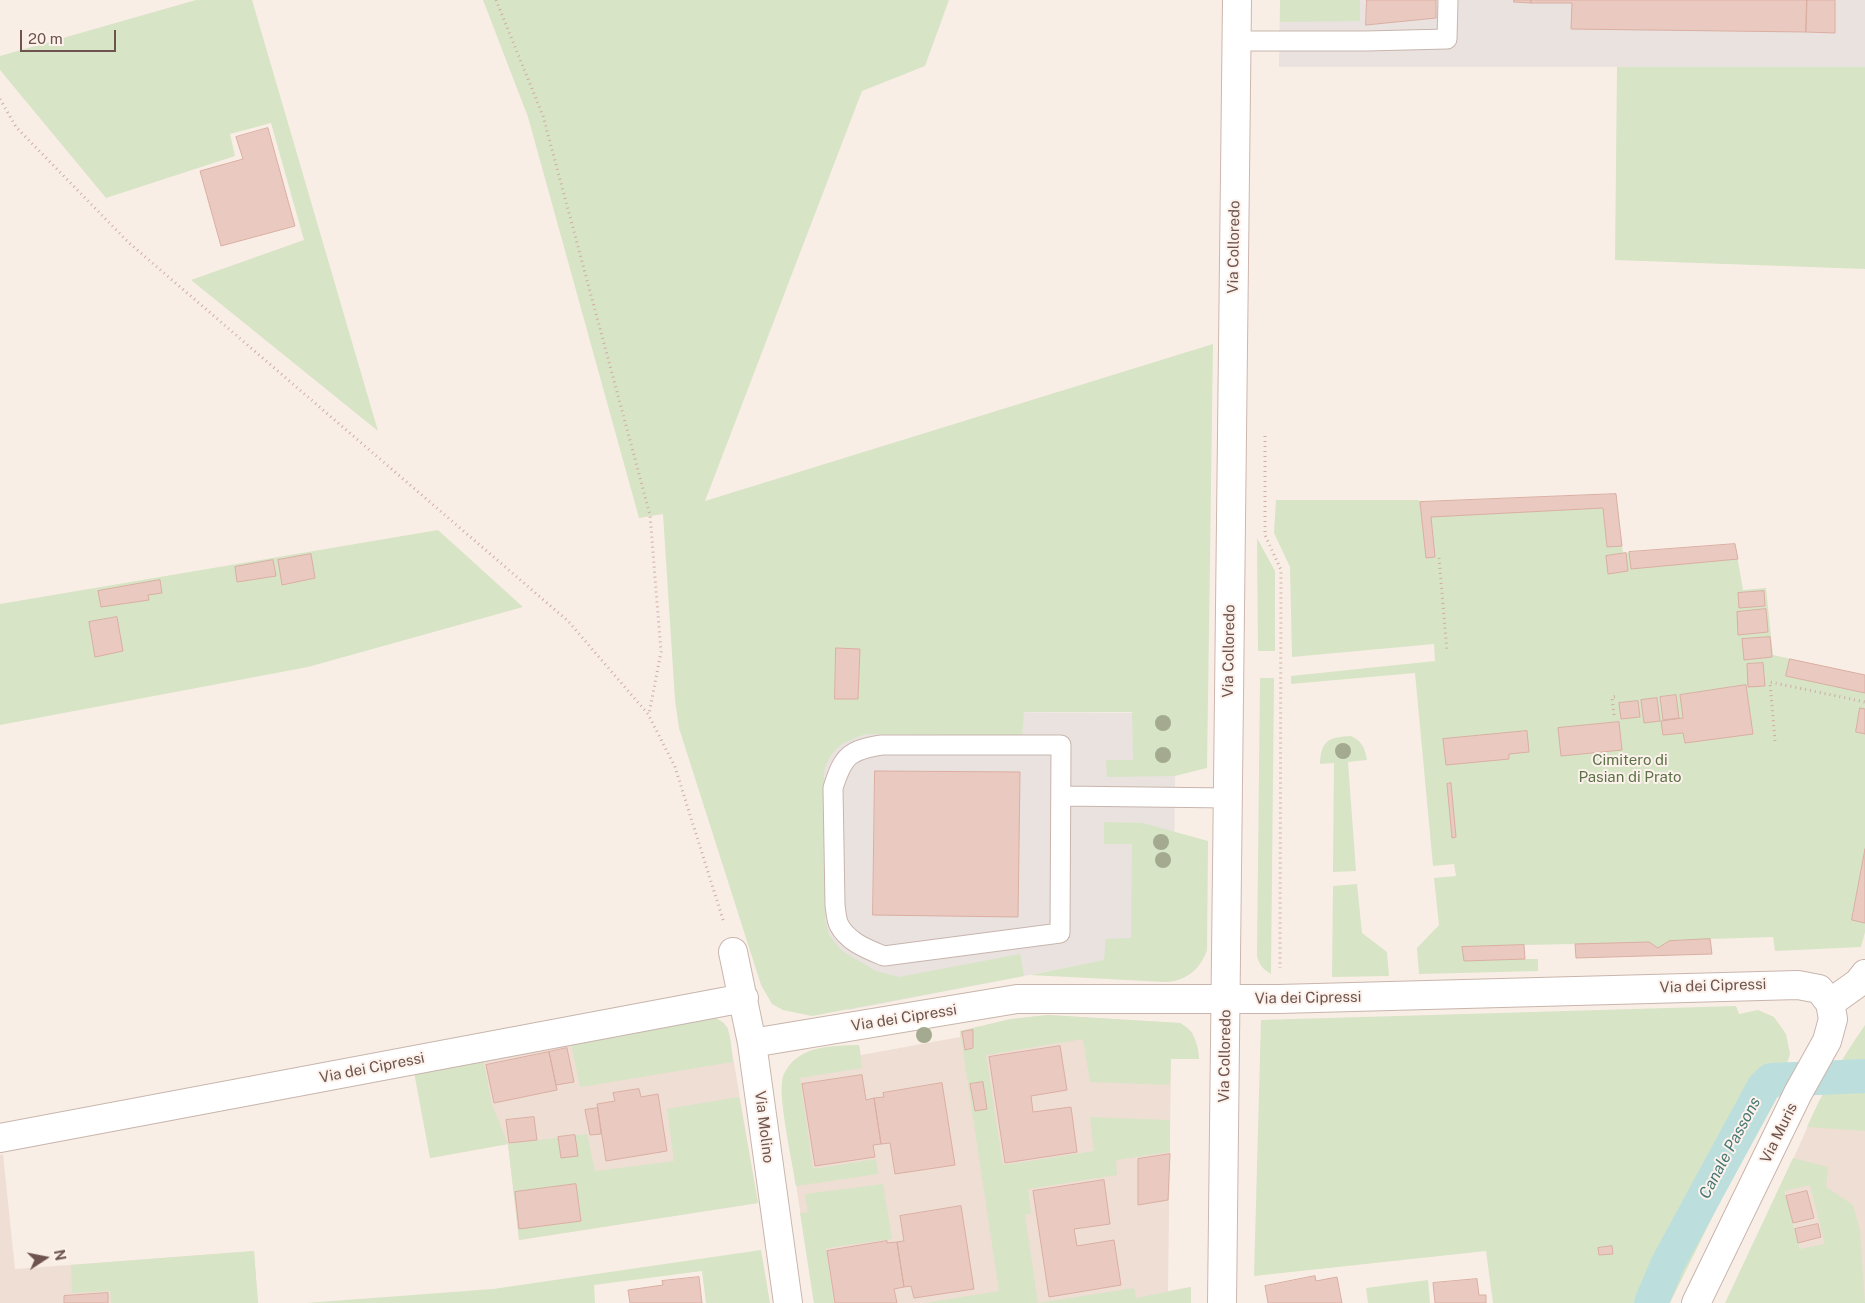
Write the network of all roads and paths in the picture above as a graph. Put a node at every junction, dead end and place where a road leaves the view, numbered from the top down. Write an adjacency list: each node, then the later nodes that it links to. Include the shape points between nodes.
1 (496, 0): 11 (path, via 543,116 650,514 661,652)
2 (1236, 0): 4 (street, Via Colloredo)
3 (1448, 0): 4 (lane, via 1447,39)
4 (1236, 41): 15 (street, Via Colloredo)
5 (0, 99): 11 (path, via 16,127 128,242 568,621)
6 (1265, 436): 19 (path, via 1265,534 1281,570)
7 (1439, 558): 8 (path)
8 (1447, 652)
9 (1618, 696): 12 (path, via 1612,697)
10 (1865, 702): 13 (path, via 1770,682)
11 (648, 714): 16 (path, via 675,767)
12 (1614, 715)
13 (1775, 741)
14 (1061, 796): 14 (lane, via 1062,745 882,745 863,748 849,755 839,769 833,788 835,905 839,924 850,938 884,956 1060,933); 15 (lane)
15 (1228, 798): 20 (street, Via Colloredo)
16 (733, 952): 18 (street, Via Molino)
17 (1865, 974): 21 (street)
18 (744, 998): 22 (street, Via Molino); 23 (street, Via dei Cipressi)
19 (1279, 999): 20 (street, Via dei Cipressi); 21 (street, Via dei Cipressi, via 1798,985 1819,989)
20 (1225, 1000): 22 (street, Via dei Cipressi, via 1017,999); 25 (street, Via Colloredo)
21 (1830, 1003): 26 (street, Via Muris, via 1833,1019 1827,1041 1798,1093)
22 (752, 1043): 24 (street, Via Molino)
23 (0, 1138)
24 (788, 1303)
25 (1222, 1303)
26 (1696, 1303)

